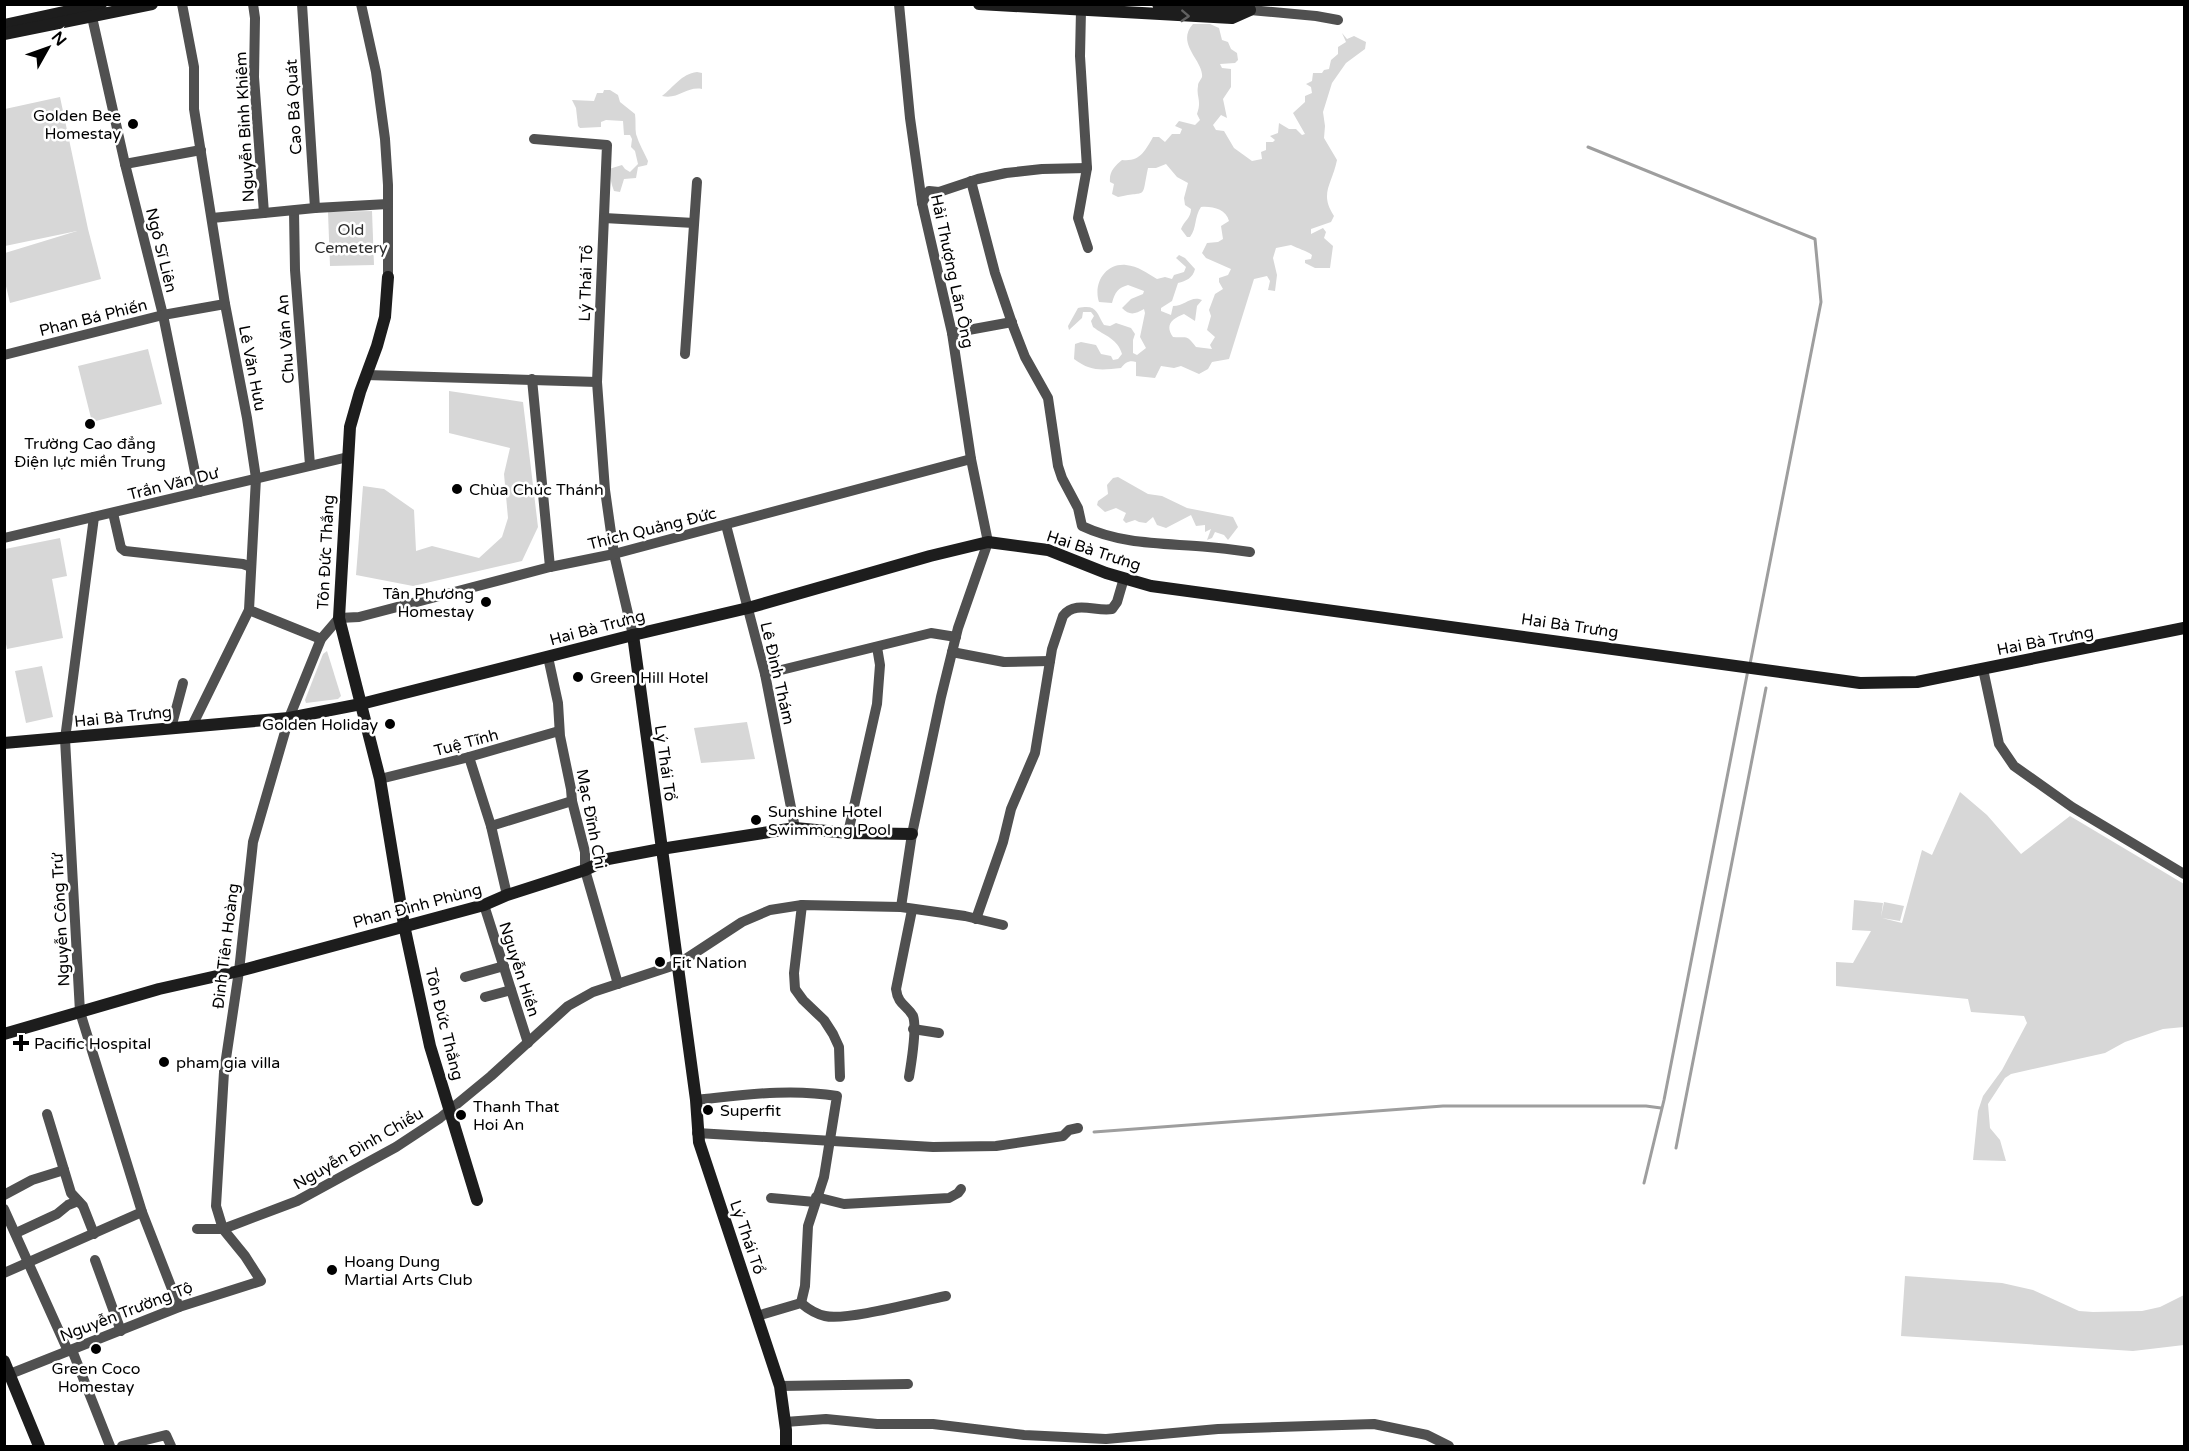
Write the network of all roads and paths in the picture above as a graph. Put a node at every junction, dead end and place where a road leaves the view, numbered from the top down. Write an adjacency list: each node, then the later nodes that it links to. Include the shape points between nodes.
1 (101, 4): 14 (street)
2 (152, 4): 12 (street)
3 (182, 4): 17 (street, Lê Văn Hưu, via 194,67 194,109)
4 (253, 4): 26 (street, Nguyễn Bỉnh Khiêm)
5 (302, 4): 24 (street, Cao Bá Quát)
6 (361, 4): 23 (street, Tôn Đức Thắng, via 382,109)
7 (899, 4): 22 (street, Hải Thượng Lãn Ông)
8 (979, 4): 11 (street)
9 (1158, 4): 10 (street)
10 (1249, 7): 11 (street, one-way to 10, via 1232,18); 13 (street)
11 (1081, 10): 19 (street)
12 (92, 17): 15 (street); 18 (street, Ngô Sĩ Liên)
13 (1338, 20)
14 (4, 25)
15 (4, 34)
16 (534, 139): 28 (street, Lý Thái Tổ, via 607,145)
17 (201, 150): 18 (street); 27 (street, Lê Văn Hưu)
18 (125, 164): 33 (street, Ngô Sĩ Liên)
19 (1087, 168): 20 (street, via 1015,172); 30 (street, via 1078,218)
20 (971, 181): 22 (street, via 939,192 930,191); 34 (street)
21 (697, 182): 29 (street)
22 (922, 203): 35 (street, Hải Thượng Lãn Ông)
23 (388, 204): 24 (street); 31 (street, Tôn Đức Thắng)
24 (315, 208): 25 (street)
25 (294, 211): 26 (street); 43 (street, Chu Văn An)
26 (264, 213): 27 (street)
27 (212, 218): 32 (street, Lê Văn Hưu)
28 (604, 218): 29 (street); 40 (street, Lý Thái Tổ)
29 (694, 223): 36 (street)
30 (1088, 248)
31 (388, 277): 38 (street, Tôn Đức Thắng, via 385,317)
32 (225, 304): 33 (street, Phan Bá Phiến); 44 (street, Lê Văn Hưu)
33 (163, 315): 37 (street, Phan Bá Phiến); 45 (street, Ngô Sĩ Liên)
34 (1012, 322): 35 (street); 51 (street, via 1025,357 1048,398 1058,466 1083,526 1143,543)
35 (952, 333): 42 (street, Hải Thượng Lãn Ông)
36 (685, 354)
37 (4, 355)
38 (366, 375): 39 (street); 41 (street, Tôn Đức Thắng, via 350,427)
39 (532, 379): 40 (street); 54 (street)
40 (597, 382): 52 (street, Lý Thái Tổ)
41 (348, 457): 43 (street, Trần Văn Dư); 58 (street, Tôn Đức Thắng)
42 (970, 459): 48 (street, Thích Quảng Đức); 50 (street, Hải Thượng Lãn Ông)
43 (310, 465): 44 (street, Trần Văn Dư)
44 (256, 478): 45 (street, Trần Văn Dư); 53 (street, Lê Văn Hưu)
45 (200, 492): 46 (street, Trần Văn Dư)
46 (113, 513): 47 (street, Trần Văn Dư); 53 (street, via 118,541 125,551)
47 (94, 517): 49 (street, Trần Văn Dư); 75 (street, Nguyễn Công Trứ)
48 (726, 525): 52 (street, Thích Quảng Đức); 56 (street, Lê Đình Thám)
49 (4, 538)
50 (988, 542): 55 (street, Hai Bà Trưng, via 1048,550); 56 (street, Hai Bà Trưng); 61 (street)
51 (1250, 552)
52 (614, 554): 54 (street, Thích Quảng Đức); 60 (street, Lý Thái Tổ)
53 (251, 567): 57 (street, Lê Văn Hưu)
54 (550, 567): 58 (street, Thích Quảng Đức)
55 (1124, 579): 66 (street, via 1112,609 1077,608 1067,612); 67 (street, Hai Bà Trưng, via 1151,586 1860,682 1917,682)
56 (748, 608): 60 (street, Hai Bà Trưng); 68 (street, Lê Đình Thám)
57 (249, 610): 62 (street); 72 (street, Lê Văn Hưu)
58 (339, 618): 62 (street, Đinh Tiên Hoàng); 70 (street, Tôn Đức Thắng)
59 (2184, 628): 67 (street, Hai Bà Trưng)
60 (633, 635): 65 (street, Hai Bà Trưng); 84 (street, Lý Thái Tổ)
61 (956, 637): 63 (street, via 931,633); 64 (street)
62 (321, 639): 71 (street, Đinh Tiên Hoàng)
63 (877, 647): 68 (street); 82 (street, via 877,704)
64 (952, 652): 66 (street, via 1004,662); 83 (street)
65 (548, 657): 70 (street, Hai Bà Trưng); 74 (street, Mạc Đĩnh Chi, via 558,703)
66 (1050, 661): 93 (street, via 1035,753 1011,809)
67 (1983, 669): 88 (street, via 1998,744 2014,766 2072,807)
68 (765, 674): 81 (street, Lê Đình Thám)
69 (183, 683): 73 (street)
70 (361, 705): 71 (street, Hai Bà Trưng); 78 (street, Tôn Đức Thắng)
71 (289, 718): 72 (street, Hai Bà Trưng); 98 (street, Đinh Tiên Hoàng, via 253,842)
72 (192, 726): 73 (street, Hai Bà Trưng)
73 (171, 728): 75 (street, Hai Bà Trưng)
74 (559, 730): 77 (street, Tuệ Tĩnh); 79 (street, Mạc Đĩnh Chi)
75 (65, 739): 76 (street, Hai Bà Trưng); 103 (street, Nguyễn Công Trứ)
76 (4, 743)
77 (469, 757): 78 (street, Tuệ Tĩnh); 80 (street)
78 (380, 779): 95 (street, Tôn Đức Thắng)
79 (572, 801): 80 (street); 85 (street, Mạc Đĩnh Chi)
80 (491, 826): 89 (street)
81 (795, 828): 82 (street, Phan Đình Phùng); 84 (street, Phan Đình Phùng)
82 (848, 833): 83 (street, Phan Đình Phùng)
83 (912, 834): 92 (street)
84 (661, 849): 86 (street, Phan Đình Phùng); 96 (street, Lý Thái Tổ)
85 (585, 852): 86 (street); 87 (street, Mạc Đĩnh Chi)
86 (608, 859): 87 (street, Phan Đình Phùng)
87 (585, 870): 89 (street, Phan Đình Phùng); 100 (street, Mạc Đĩnh Chi)
88 (2184, 874)
89 (507, 895): 90 (street, Phan Đình Phùng)
90 (484, 905): 95 (street, Phan Đình Phùng); 97 (street, Nguyễn Hiền)
91 (802, 905): 92 (street); 96 (street, via 770,910 742,922); 108 (street, via 795,989 833,1034)
92 (906, 909): 93 (street); 104 (street, via 896,989 897,998 912,1015)
93 (976, 919): 94 (street)
94 (1003, 925)
95 (404, 926): 98 (street, Phan Đình Phùng); 111 (street, Tôn Đức Thắng, via 430,1046)
96 (678, 964): 100 (street, Nguyễn Đình Chiểu); 110 (street, Lý Thái Tổ)
97 (504, 966): 99 (street); 101 (street, Nguyễn Hiền)
98 (239, 971): 103 (street, Phan Đình Phùng); 126 (street, Đinh Tiên Hoàng, via 220,1117 216,1206)
99 (465, 977)
100 (618, 984): 107 (street, Nguyễn Đình Chiểu, via 592,992 568,1006)
101 (511, 990): 102 (street); 107 (street, Nguyễn Hiền)
102 (485, 997)
103 (80, 1012): 106 (street, Phan Đình Phùng); 124 (street, Nguyễn Công Trứ)
104 (913, 1029): 105 (street); 109 (street)
105 (939, 1033)
106 (4, 1034)
107 (528, 1043): 111 (street, Nguyễn Đình Chiểu)
108 (840, 1077)
109 (909, 1077)
110 (696, 1100): 114 (street, Lý Thái Tổ); 115 (street, via 783,1091 837,1096)
111 (450, 1109): 120 (street, Tôn Đức Thắng); 126 (street, Nguyễn Đình Chiểu, via 396,1147 297,1201)
112 (47, 1114): 116 (street)
113 (1078, 1128): 115 (street, via 1063,1136 996,1146 933,1148)
114 (697, 1133): 115 (street); 136 (street, Lý Thái Tổ)
115 (829, 1142): 121 (street)
116 (64, 1170): 118 (street, via 32,1180); 122 (street, via 71,1193)
117 (961, 1189): 121 (street, via 949,1198 860,1204)
118 (4, 1195)
119 (771, 1198): 121 (street)
120 (477, 1200)
121 (816, 1200): 134 (street, via 808,1226)
122 (78, 1201): 127 (street); 128 (street)
123 (4, 1209): 127 (street)
124 (142, 1212): 128 (street); 135 (street, Nguyễn Công Trứ)
125 (197, 1229): 126 (street)
126 (223, 1229): 132 (street, Đinh Tiên Hoàng)
127 (16, 1233): 130 (street)
128 (94, 1234): 130 (street)
129 (95, 1260): 137 (street)
130 (29, 1262): 131 (street); 138 (street)
131 (4, 1273)
132 (261, 1281): 135 (street, Nguyễn Trường Tộ)
133 (946, 1296): 134 (street, via 849,1316 828,1317)
134 (801, 1303): 136 (street)
135 (180, 1307): 137 (street, Nguyễn Trường Tộ)
136 (757, 1316): 142 (street, Lý Thái Tổ)
137 (121, 1331): 138 (street, Nguyễn Trường Tộ)
138 (70, 1351): 140 (street, Nguyễn Trường Tộ); 146 (street)
139 (4, 1361): 140 (street)
140 (7, 1375): 145 (street)
141 (908, 1384): 142 (street)
142 (780, 1386): 143 (street, Lý Thái Tổ)
143 (785, 1422): 144 (street, via 826,1419 945,1425); 149 (street, Lý Thái Tổ)
144 (1106, 1443): 150 (street, via 1218,1428 1374,1424 1427,1435)
145 (39, 1446)
146 (110, 1446)
147 (122, 1446): 148 (street, via 166,1435)
148 (171, 1446)
149 (786, 1446)
150 (1449, 1446)

